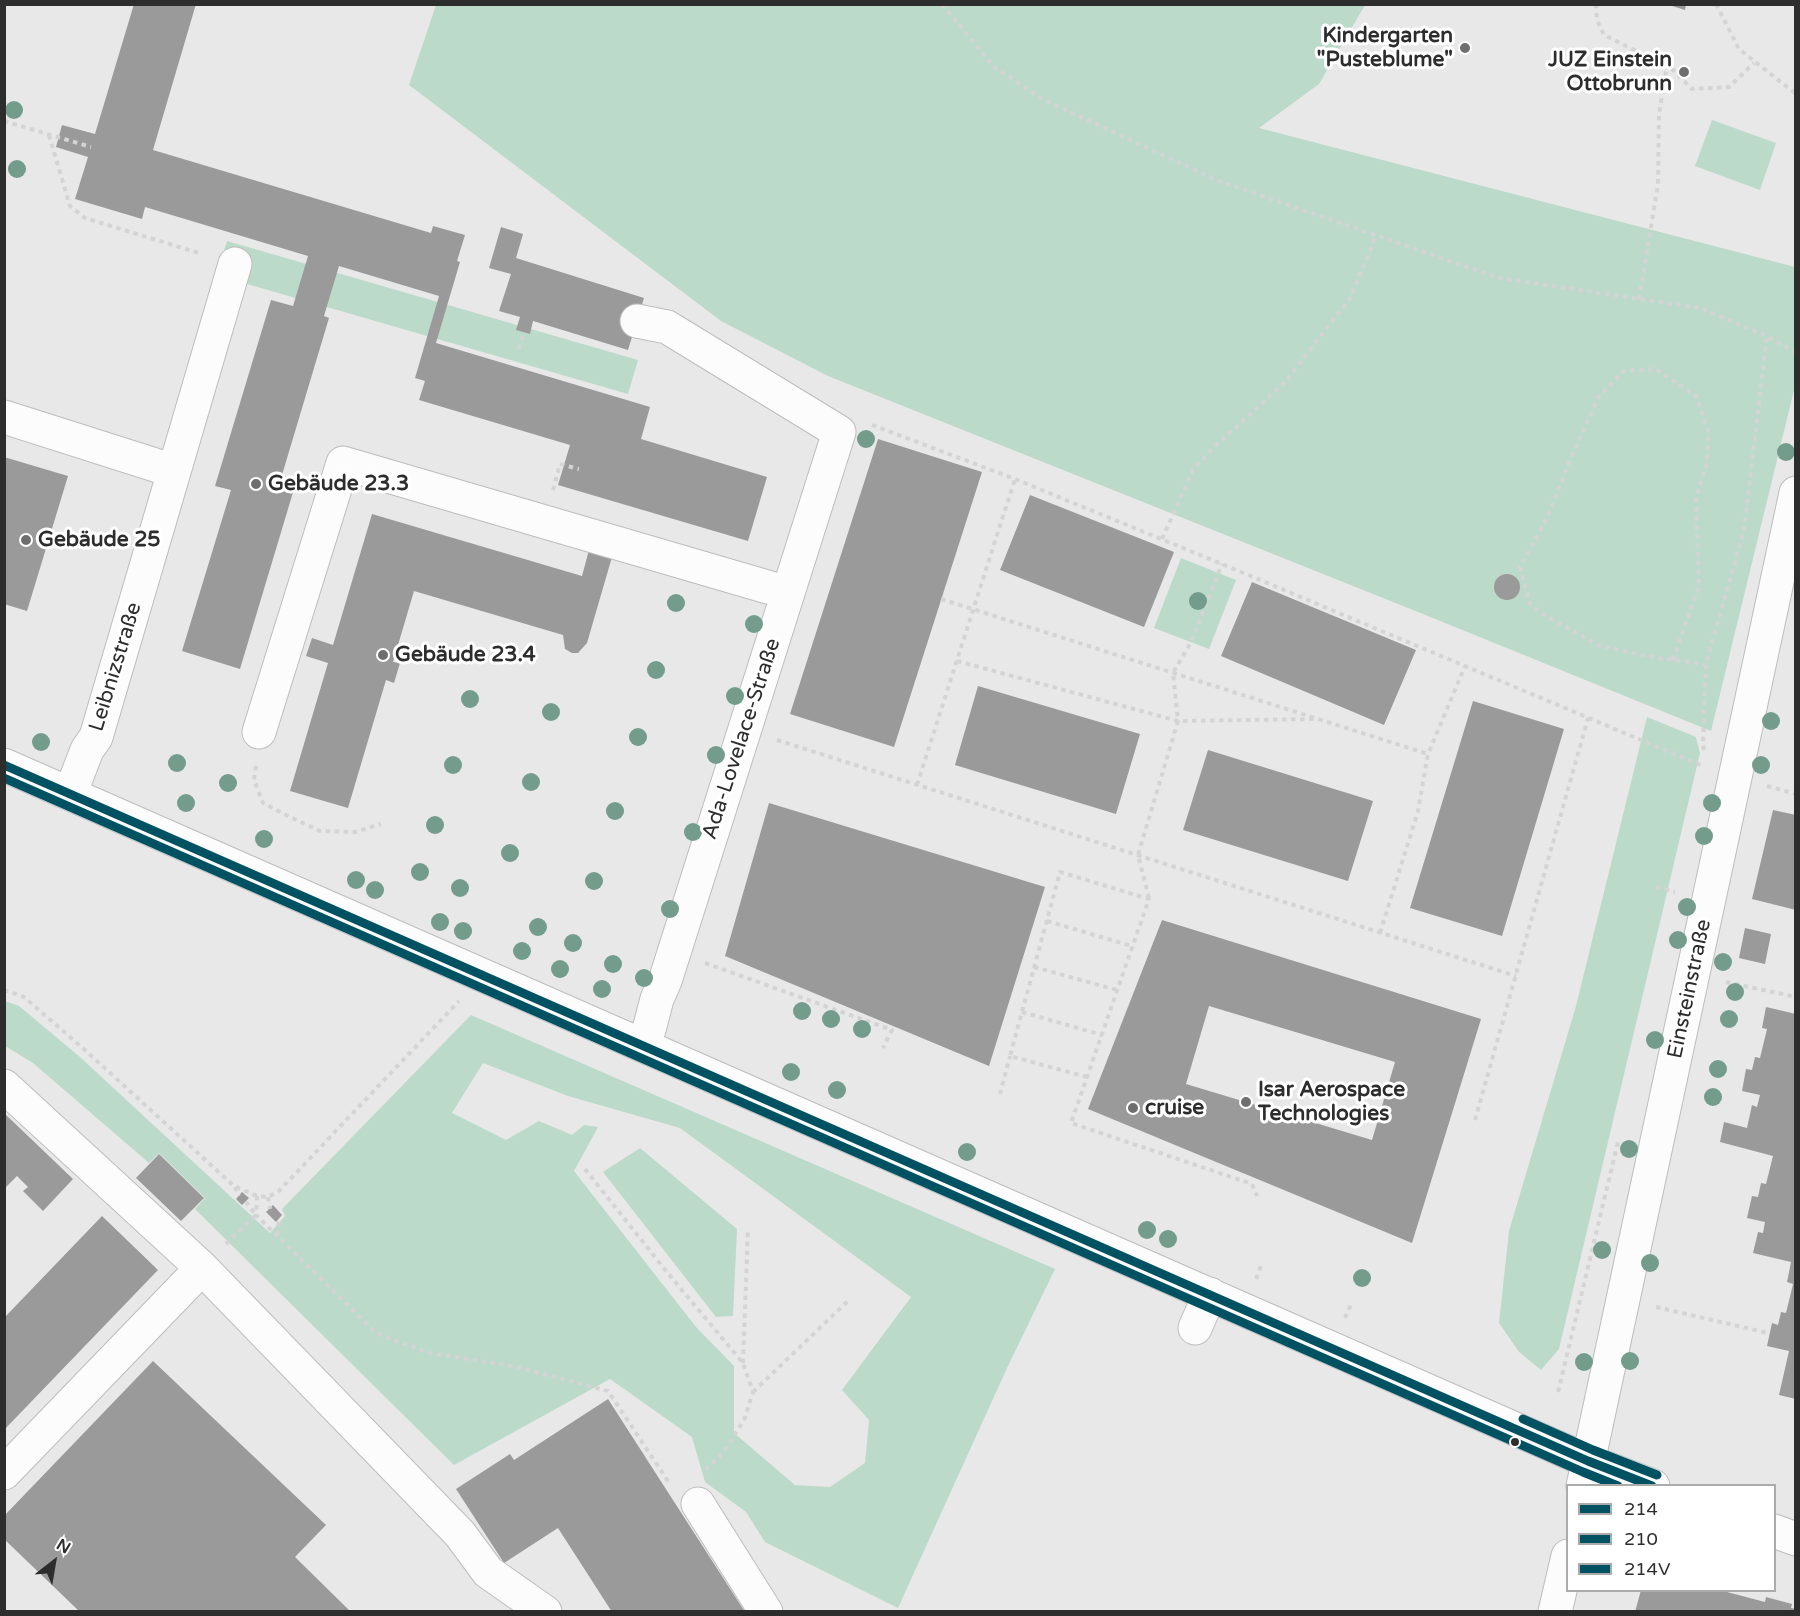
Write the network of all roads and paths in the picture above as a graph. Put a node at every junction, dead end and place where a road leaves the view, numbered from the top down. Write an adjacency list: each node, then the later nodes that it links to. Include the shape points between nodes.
1 (942, 4): 10 (path, via 993,66 1041,99 1219,181)
2 (1596, 4): 5 (path, via 1597,20 1604,35)
3 (1716, 4): 4 (path, via 1739,49)
4 (1754, 63): 5 (path, via 1729,87 1692,90); 6 (path)
5 (1667, 66): 12 (path, via 1659,114 1658,184)
6 (1796, 94)
7 (4, 121): 8 (path)
8 (49, 135): 9 (path); 11 (path, via 70,206 85,218)
9 (91, 147)
10 (1376, 237): 12 (path, via 1499,278); 25 (path, via 1350,298 1284,383 1193,470)
11 (235, 264): 21 (street, Leibnizstraße)
12 (1639, 299): 15 (path, via 1700,308)
13 (636, 321): 19 (street, via 667,327)
14 (524, 332): 16 (path)
15 (1767, 336): 17 (path); 32 (path, via 1744,530)
16 (519, 349)
17 (1796, 353)
18 (4, 417): 21 (street)
19 (840, 432): 22 (path, via 874,425); 27 (street, Ada-Lovelace-Straße)
20 (579, 469): 24 (path, via 560,464)
21 (174, 471): 46 (street, Leibnizstraße, via 96,737)
22 (1015, 479): 25 (path); 29 (path)
23 (1796, 493): 59 (street, Einsteinstraße)
24 (543, 521): 27 (street); 39 (street, via 343,463)
25 (1162, 539): 26 (path)
26 (1222, 564): 33 (path); 34 (path, via 1191,642)
27 (788, 593): 38 (street, Ada-Lovelace-Straße)
28 (941, 599): 29 (path)
29 (974, 609): 31 (path); 34 (path)
30 (1673, 660): 30 (path, via 1699,586 1696,498 1707,463 1708,430 1696,396 1656,369 1624,371 1599,396 1548,516 1520,568 1530,604 1546,616 1600,646); 32 (path)
31 (957, 661): 37 (path); 44 (path)
32 (1706, 664): 40 (path)
33 (1465, 666): 35 (path); 41 (path)
34 (1173, 673): 36 (path); 37 (path)
35 (1588, 718): 42 (path, via 1709,769); 60 (path)
36 (1318, 719): 37 (path); 41 (path)
37 (1178, 721): 49 (path)
38 (745, 729): 44 (path); 56 (street, Ada-Lovelace-Straße)
39 (259, 732): 48 (path, via 254,780 263,802 320,831 355,832)
40 (1705, 753)
41 (1428, 754): 54 (path, via 1418,811)
42 (1707, 761)
43 (4, 765): 46 (street)
44 (917, 784): 49 (path)
45 (1762, 784): 47 (path)
46 (70, 794): 58 (street)
47 (1796, 794)
48 (381, 824)
49 (1138, 855): 52 (path); 54 (path)
50 (1656, 887): 51 (path)
51 (1678, 893)
52 (1149, 899): 53 (path, via 1060,872); 55 (path)
53 (1047, 921): 55 (path); 57 (path)
54 (1380, 933): 60 (path)
55 (1132, 946): 62 (path)
56 (674, 952): 66 (street, Ada-Lovelace-Straße); 67 (path, via 892,1030)
57 (1034, 967): 62 (path); 64 (path)
58 (484, 975): 66 (street); 79 (path, via 279,1191)
59 (1693, 975): 63 (path); 91 (street, Einsteinstraße)
60 (1516, 976): 72 (path)
61 (4, 990): 75 (path, via 24,997)
62 (1117, 990): 65 (path)
63 (1796, 998)
64 (1022, 1012): 65 (path); 68 (path)
65 (1102, 1035): 69 (path)
66 (645, 1045): 89 (street)
67 (883, 1048)
68 (1010, 1056): 69 (path); 71 (path)
69 (1087, 1077): 78 (path, via 1071,1123 1252,1184)
70 (4, 1086): 86 (street)
71 (1000, 1094)
72 (1475, 1120)
73 (1620, 1137): 98 (path)
74 (585, 1169): 96 (path)
75 (234, 1186): 76 (path); 77 (path)
76 (239, 1196)
77 (257, 1196): 79 (path); 82 (path)
78 (1257, 1196)
79 (268, 1197): 81 (path)
80 (246, 1202): 82 (path)
81 (270, 1209)
82 (256, 1215): 85 (path); 86 (path)
83 (279, 1218): 85 (path)
84 (748, 1229): 96 (path)
85 (278, 1236): 102 (path, via 376,1333 429,1353 513,1366 608,1391 678,1495)
86 (213, 1257): 99 (street); 106 (street, via 460,1534 488,1572)
87 (1262, 1263): 88 (path)
88 (1255, 1280)
89 (1210, 1294): 94 (street); 100 (street)
90 (850, 1299): 97 (path)
91 (1623, 1299): 95 (path); 100 (street, Einsteinstraße)
92 (1352, 1302): 93 (path)
93 (1344, 1320)
94 (1195, 1328)
95 (1768, 1333)
96 (743, 1363): 97 (path)
97 (753, 1392): 102 (path, via 744,1420 723,1453 694,1480)
98 (1558, 1392)
99 (4, 1473)
100 (1586, 1473): 101 (street)
101 (1647, 1484)
102 (698, 1504): 107 (street)
103 (1776, 1533): 104 (street)
104 (1796, 1539)
105 (1566, 1564): 108 (street)
106 (545, 1611)
107 (766, 1611)
108 (1555, 1611)

